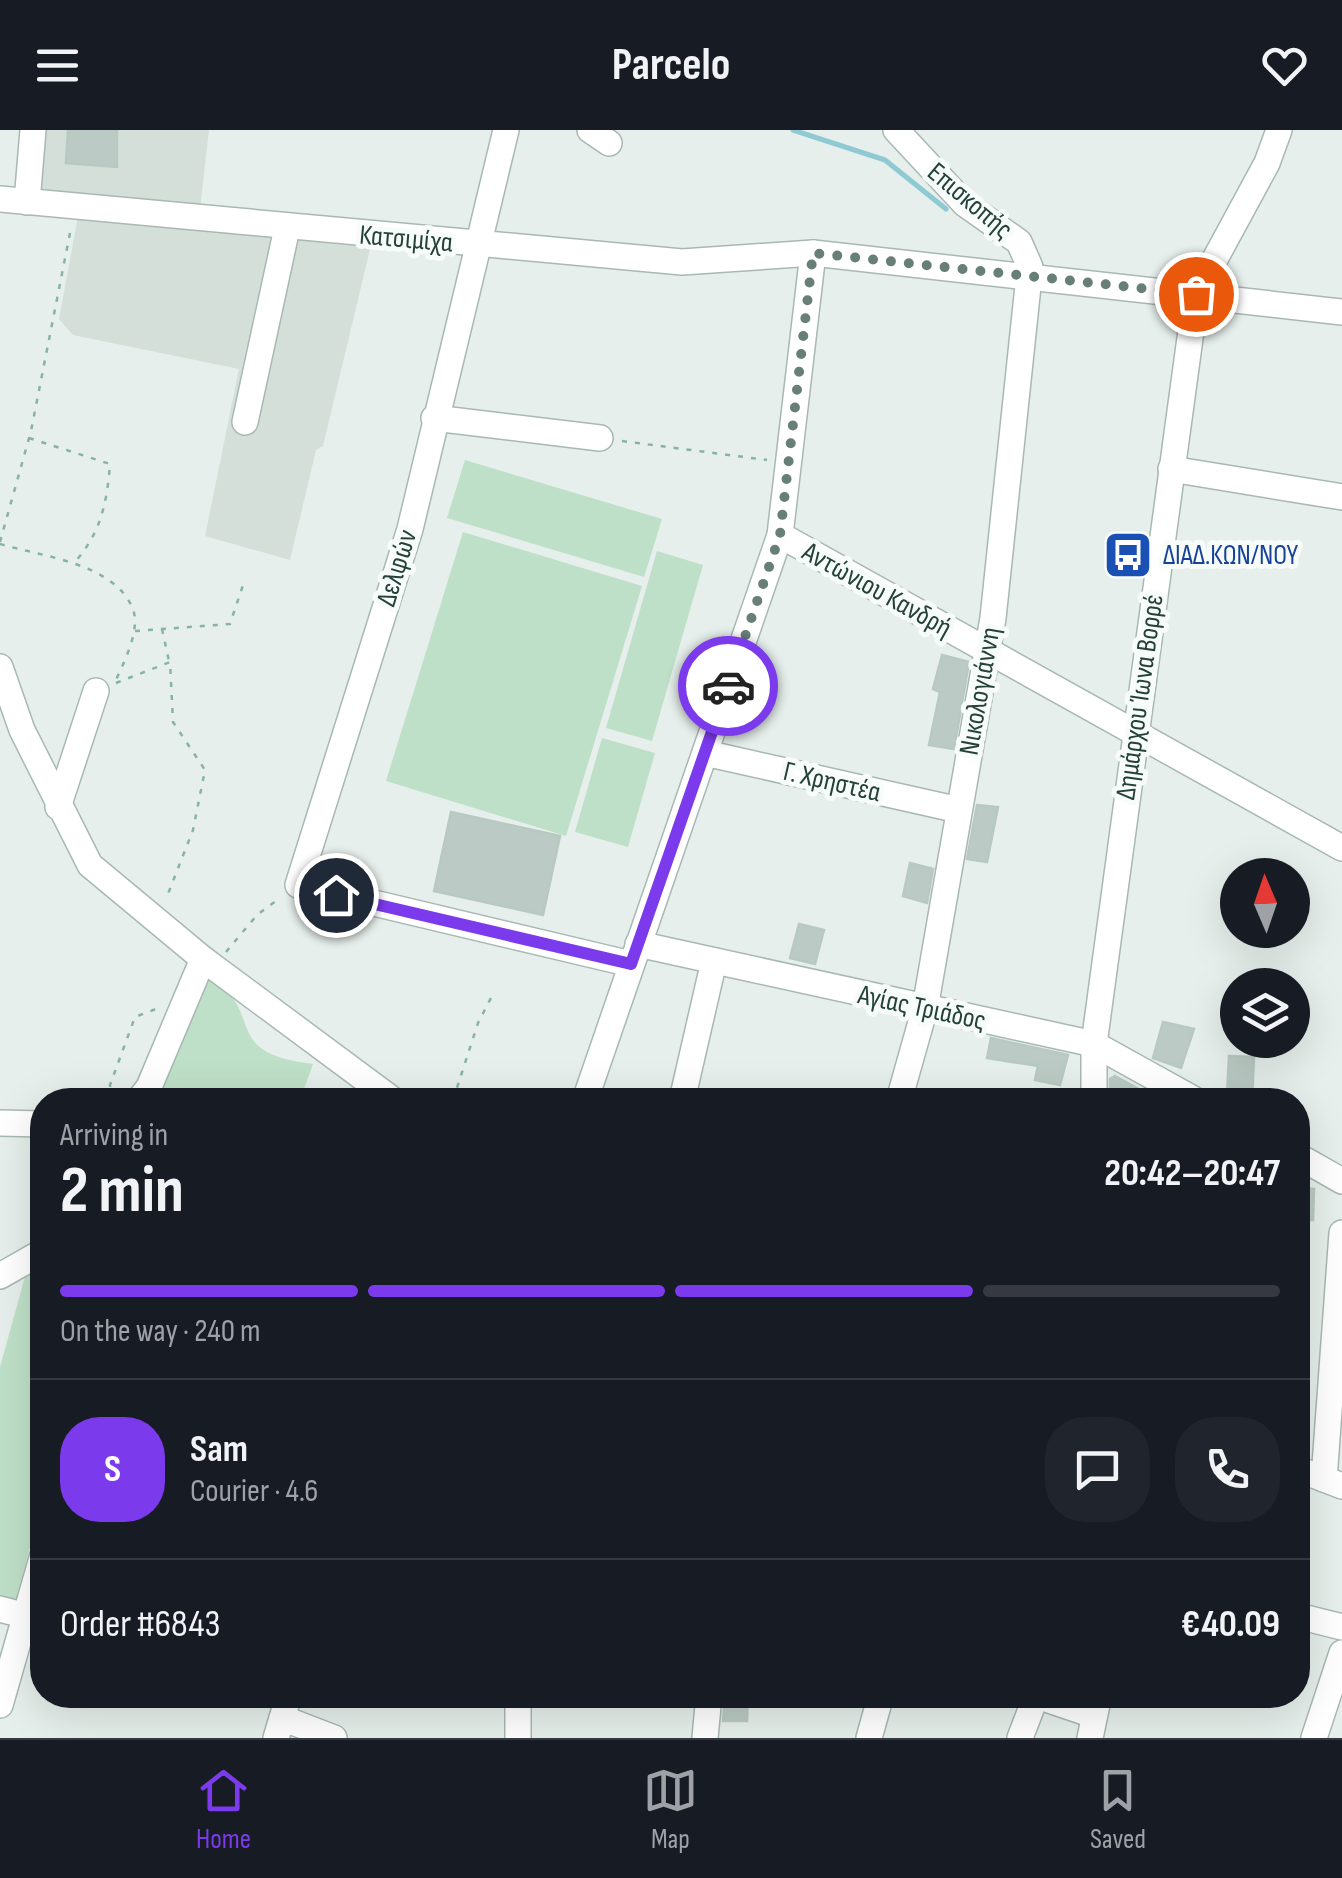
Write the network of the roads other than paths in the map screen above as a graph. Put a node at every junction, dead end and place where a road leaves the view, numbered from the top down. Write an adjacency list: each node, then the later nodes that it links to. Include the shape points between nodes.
1 (33, 130): 6 (street)
2 (506, 130): 8 (street, Δελφών)
3 (896, 130): 10 (street, Επισκοπής, via 955,194 1019,242)
4 (1279, 130): 11 (street, Δημάρχου Ίωνα Βορρέ)
5 (0, 199): 6 (street, Κατσιμίχα)
6 (27, 202): 7 (street, Κατσιμίχα)
7 (287, 228): 8 (street, Κατσιμίχα); 14 (street)
8 (476, 246): 9 (street, Κατσιμίχα, via 682,262); 13 (street, Δελφών)
9 (813, 253): 10 (street, Κατσιμίχα); 18 (street)
10 (1030, 277): 11 (street, Κατσιμίχα); 19 (street, Νικολογιάννη)
11 (1196, 294): 12 (street, Κατσιμίχα); 16 (street, Δημάρχου Ίωνα Βορρέ)
12 (1342, 312)
13 (434, 418): 15 (street); 27 (street, Δελφών, via 410,529)
14 (244, 422)
15 (600, 438)
16 (1171, 468): 17 (street); 22 (street, Δημάρχου Ίωνα Βορρέ)
17 (1342, 497)
18 (780, 535): 19 (street, Αντώνιου Κανδρή); 23 (street)
19 (987, 651): 22 (street, Αντώνιου Κανδρή); 25 (street, Νικολογιάννη)
20 (0, 666): 24 (street)
21 (96, 691): 24 (street)
22 (1135, 733): 26 (street, Αντώνιου Κανδρή); 32 (street, Δημάρχου Ίωνα Βορρέ)
23 (704, 753): 25 (street, Γ. Χρηστέα); 28 (street)
24 (58, 807): 29 (street, via 90,865)
25 (959, 810): 31 (street, Νικολογιάννη)
26 (1342, 848)
27 (298, 885): 28 (street, Αγίας Τριάδος)
28 (634, 954): 30 (street, Αγίας Τριάδος); 35 (street)
29 (203, 960): 33 (street); 34 (street)
30 (714, 962): 31 (street, Αγίας Τριάδος); 36 (street)
31 (925, 1008): 32 (street, Αγίας Τριάδος); 37 (street, Νικολογιάννη)
32 (1094, 1044): 38 (street, Δημάρχου Ίωνα Βορρέ); 39 (street, Αγίας Τριάδος)
33 (148, 1088)
34 (378, 1088)
35 (588, 1088)
36 (685, 1088)
37 (902, 1088)
38 (1094, 1088)
39 (1173, 1088)
40 (0, 1123): 41 (street)
41 (30, 1124)
42 (1310, 1163): 43 (street)
43 (1342, 1181)
44 (1342, 1233): 47 (street)
45 (30, 1259): 46 (street)
46 (0, 1276)
47 (1333, 1482)
48 (0, 1609): 49 (street)
49 (30, 1617)
50 (1310, 1619): 51 (street)
51 (1342, 1627)
52 (30, 1628): 54 (street)
53 (1342, 1653): 65 (street)
54 (0, 1705)
55 (518, 1708): 61 (street)
56 (708, 1708): 62 (street)
57 (877, 1708): 63 (street)
58 (1030, 1708): 64 (street)
59 (282, 1717): 60 (street)
60 (334, 1738)
61 (518, 1738)
62 (705, 1738)
63 (869, 1738)
64 (1020, 1738)
65 (1314, 1738)

